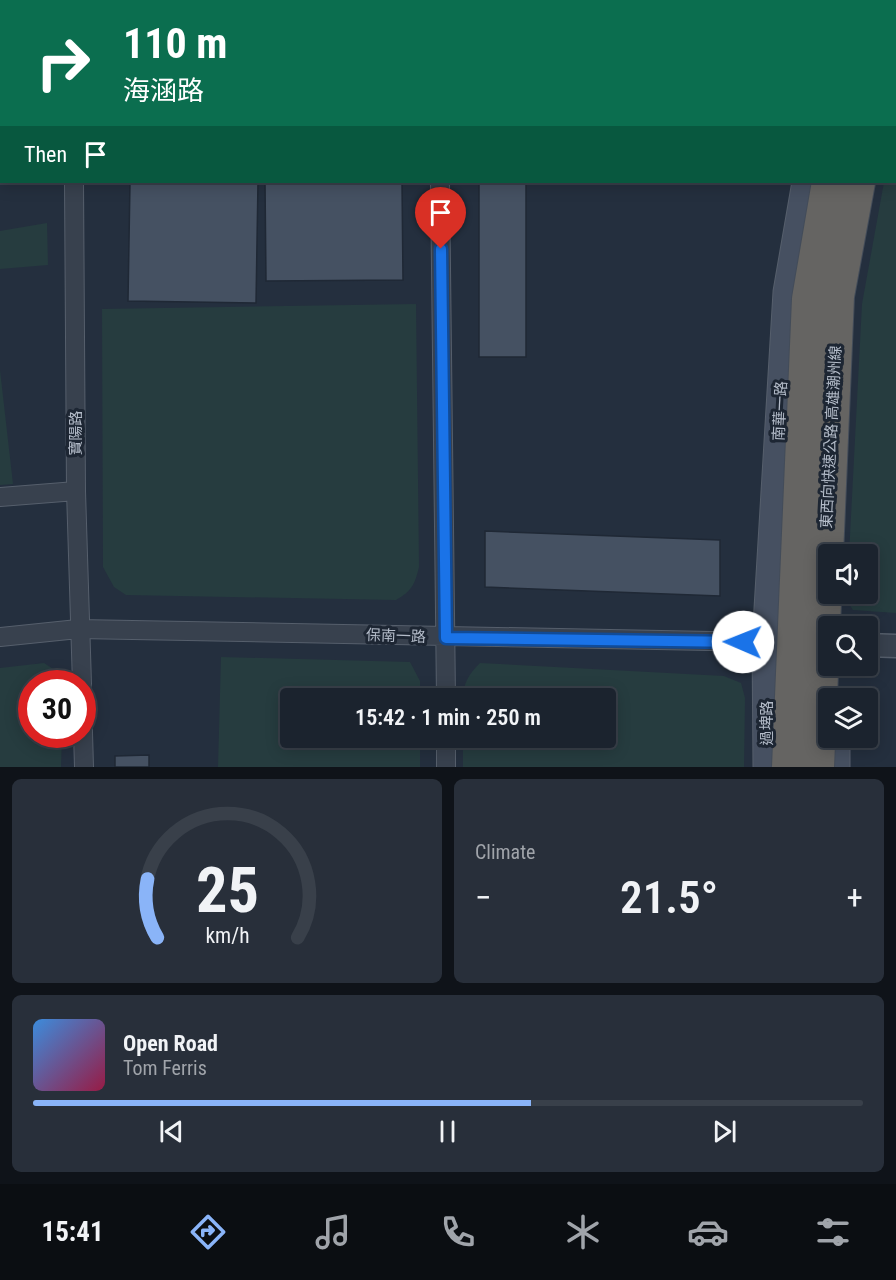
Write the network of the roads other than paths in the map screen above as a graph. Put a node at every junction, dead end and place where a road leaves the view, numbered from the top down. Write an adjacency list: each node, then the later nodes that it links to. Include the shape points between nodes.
1 (74, 183): 7 (street, 寶陽路)
2 (440, 183): 12 (street)
3 (806, 183): 13 (main road, 南華一路, via 787,292)
4 (828, 183): 25 (highway, 東西向快速公路 高雄潮州線, bridge, via 808,299)
5 (859, 183): 26 (highway, 東西向快速公路 高雄潮州線, bridge, via 838,296)
6 (872, 183): 9 (main road, via 852,298)
7 (76, 491): 8 (street); 10 (street, 寶陽路)
8 (0, 497)
9 (841, 544)
10 (78, 629): 11 (street, 保南一路); 12 (street, 保南一路); 17 (street, 寶陽路)
11 (0, 637)
12 (446, 638): 13 (street, 保南一路); 18 (street)
13 (766, 642): 14 (street, 保南一路); 24 (main road, 過埤路)
14 (818, 645)
15 (878, 645): 16 (street)
16 (896, 646)
17 (81, 670)
18 (446, 688)
19 (83, 748): 22 (street)
20 (446, 748): 23 (street)
21 (836, 748): 27 (main road)
22 (84, 767)
23 (446, 767)
24 (767, 767)
25 (788, 767)
26 (818, 767)
27 (836, 767)

